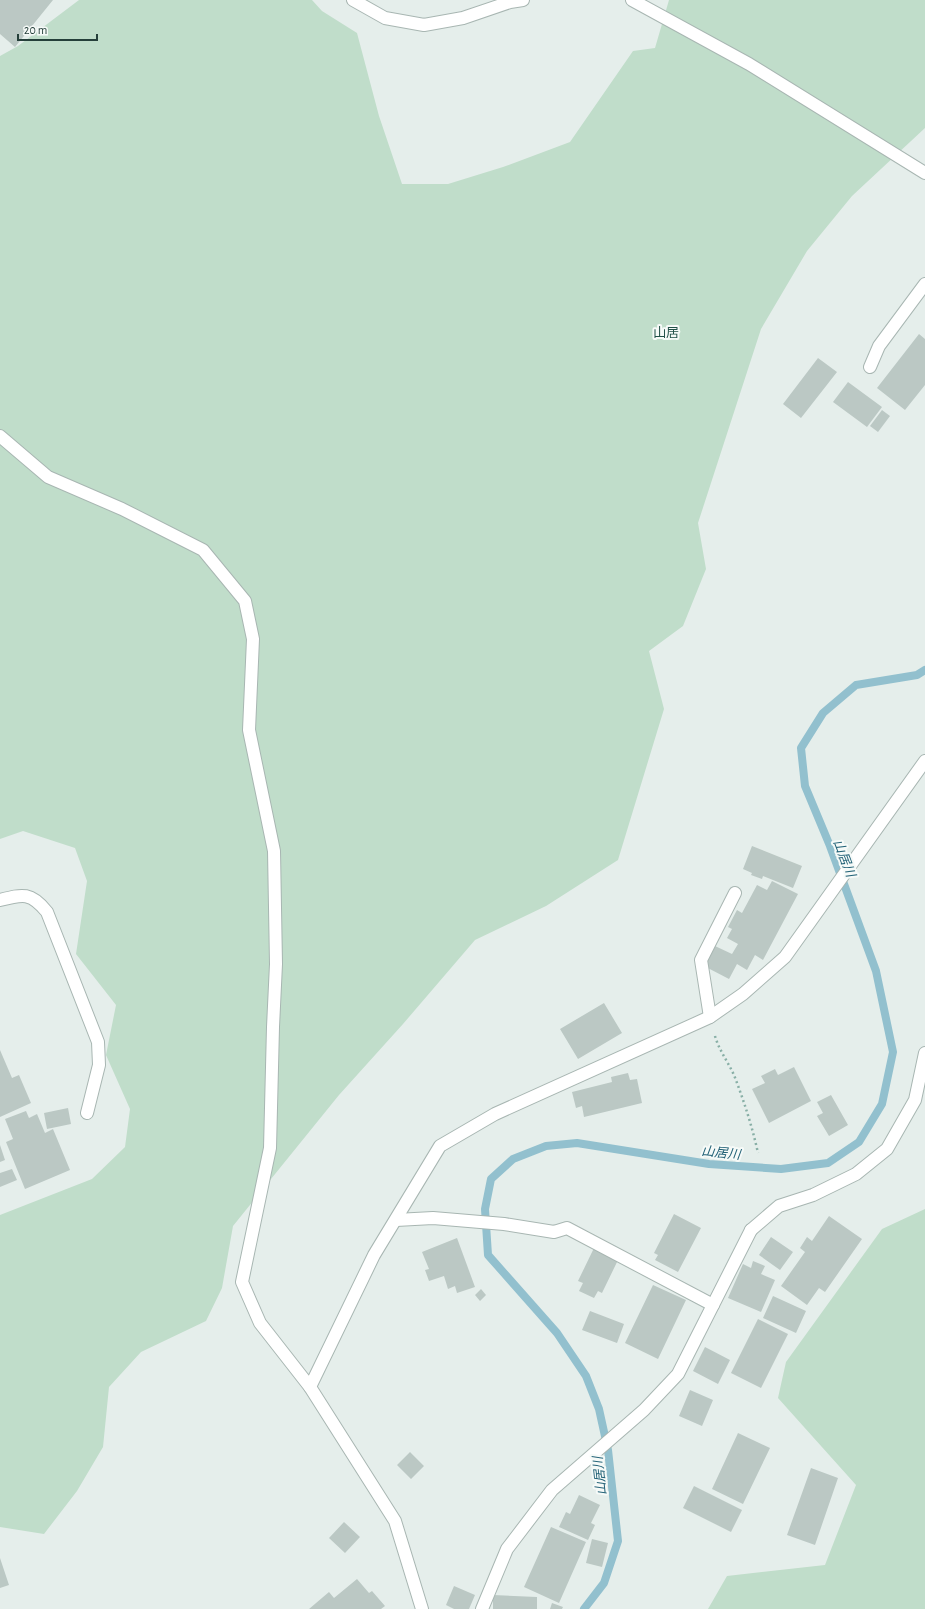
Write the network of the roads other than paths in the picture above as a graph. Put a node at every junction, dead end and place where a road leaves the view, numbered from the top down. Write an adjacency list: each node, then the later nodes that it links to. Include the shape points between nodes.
1 (353, 0): 2 (street, via 385,18 424,25 463,18)
2 (523, 0)
3 (632, 0): 4 (street, via 749,64)
4 (925, 173)
5 (925, 284): 6 (street, via 879,346)
6 (870, 367)
7 (0, 436): 16 (street, via 48,477 122,509 203,550 245,601 253,639 249,730 274,851 276,964 270,1148 242,1282 260,1323)
8 (925, 761): 11 (street, via 786,957 743,994)
9 (735, 893): 11 (street, via 701,960)
10 (0, 900): 13 (street, via 28,896 47,912 98,1042 99,1065)
11 (710, 1017): 14 (street, via 495,1114 440,1146)
12 (925, 1053): 15 (street, via 915,1100 887,1149 856,1174 813,1195 779,1206 751,1230)
13 (87, 1113)
14 (396, 1220): 15 (street, via 433,1218 504,1224 554,1232 567,1228); 16 (street, via 374,1255)
15 (713, 1305): 18 (street, via 678,1374 644,1410 552,1490 507,1548)
16 (310, 1387): 17 (street, via 395,1521)
17 (422, 1609)
18 (482, 1609)

